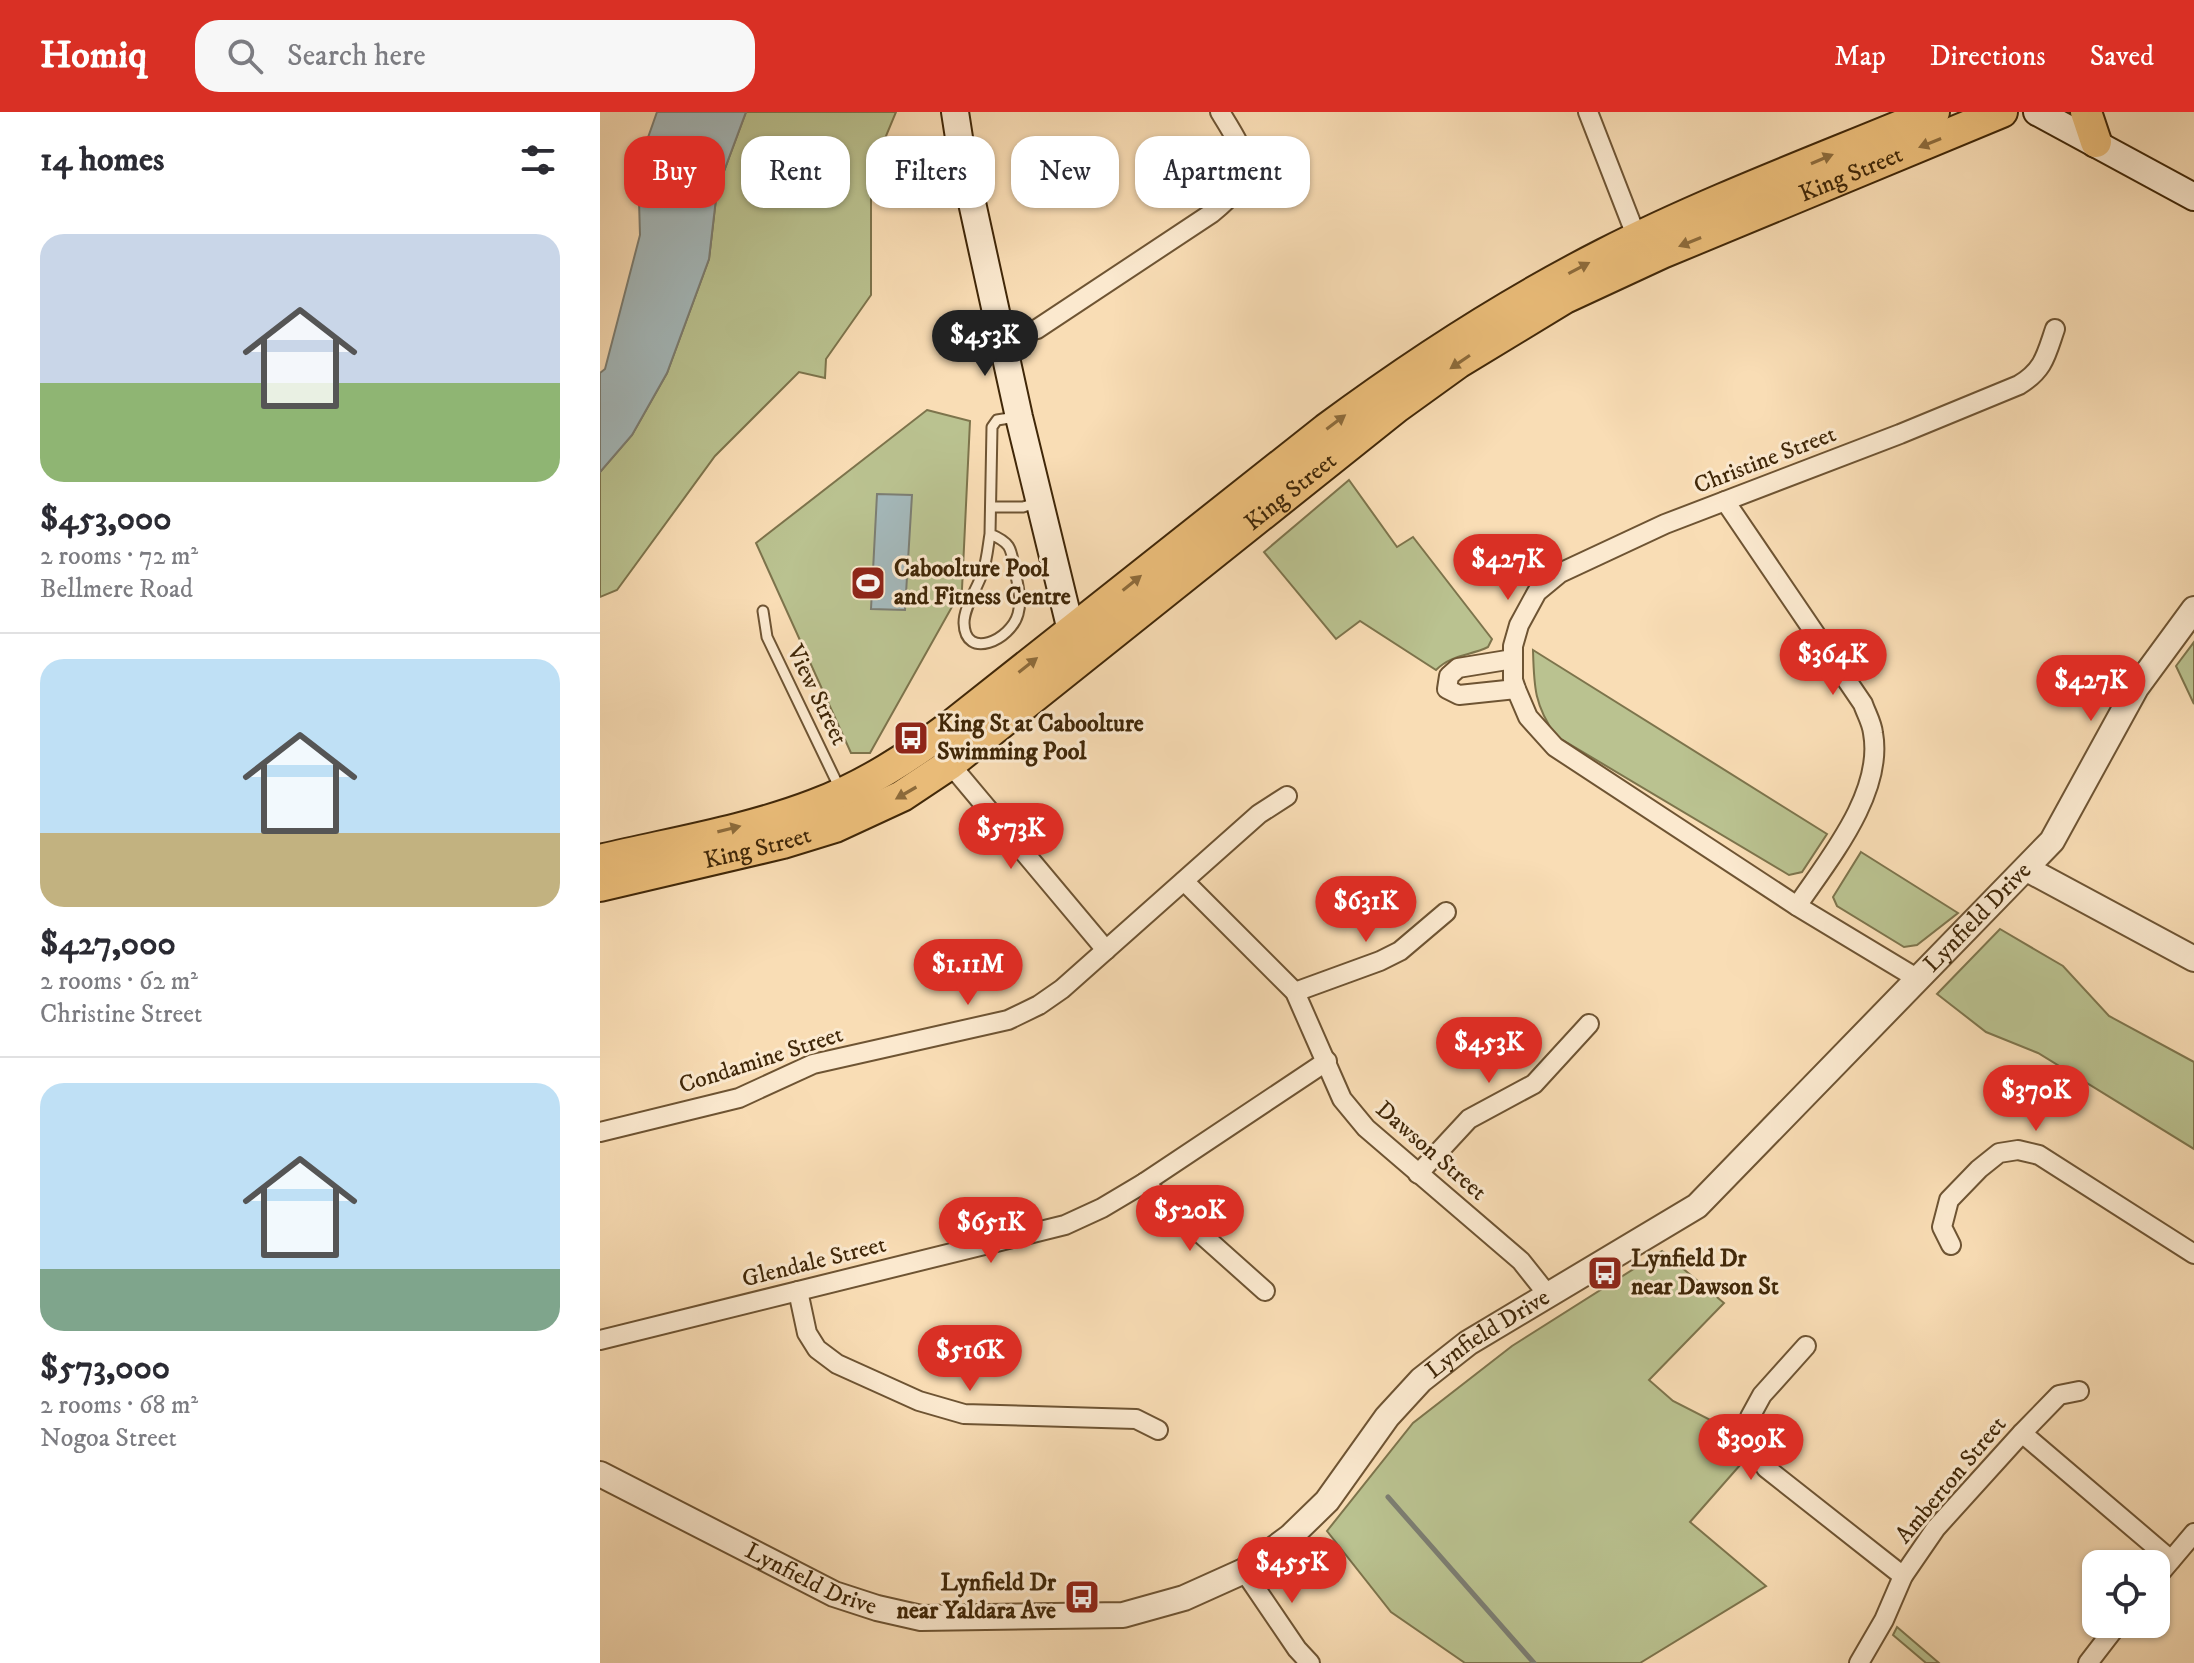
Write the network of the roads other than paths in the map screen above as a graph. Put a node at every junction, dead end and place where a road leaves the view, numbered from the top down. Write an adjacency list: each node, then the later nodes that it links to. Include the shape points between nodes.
1 (955, 112): 12 (main road)
2 (1220, 112): 12 (street, via 1243,150 1245,170 1232,197 1037,329)
3 (1588, 112): 10 (street)
4 (1934, 112): 10 (main road, King Street, one-way to 4)
5 (2002, 112): 22 (main road, King Street, one-way to 22, via 1629,268 1515,327 1397,407)
6 (2037, 112): 8 (main road)
7 (2086, 112): 8 (main road)
8 (2096, 142): 9 (main road)
9 (2194, 197)
10 (1637, 238): 20 (main road, King Street, one-way to 10, via 1388,383 1486,319)
11 (2055, 329): 14 (street, Christine Street, via 2035,375 2019,385)
12 (1002, 338): 13 (main road)
13 (1019, 417): 15 (main road); 16 (lane, via 997,420 992,427)
14 (1725, 501): 21 (street, Christine Street, via 1560,573 1537,592 1513,646); 32 (street, via 1863,704 1874,733 1872,772 1852,826)
15 (1039, 503): 16 (lane); 20 (main road)
16 (991, 507): 17 (lane)
17 (990, 534): 17 (lane, via 1011,548 1020,605 1006,635 979,643 966,635 965,616 984,570)
18 (2194, 609): 29 (street, Lynfield Drive, via 2136,688 2052,841)
19 (763, 611): 25 (lane, View Street, via 767,637)
20 (1071, 631): 22 (main road); 25 (main road, King Street, one-way to 20, via 915,753)
21 (1513, 659): 23 (street, Christine Street); 23 (street, via 1458,668 1449,676 1447,689 1459,695)
22 (1079, 662): 24 (main road, King Street)
23 (1516, 689): 32 (street, Christine Street, via 1528,717 1555,747)
24 (950, 764): 27 (main road, King Street, one-way to 27, via 902,796 835,827 783,843); 34 (street)
25 (842, 793): 27 (main road, King Street, one-way to 25)
26 (1287, 796): 30 (street, Condamine Street)
27 (657, 859): 28 (main road, King Street); 31 (main road, King Street)
28 (600, 860)
29 (2027, 869): 35 (street); 36 (street, Lynfield Drive)
30 (1184, 881): 34 (street, Condamine Street); 37 (street, Dawson Street)
31 (600, 886)
32 (1797, 906): 36 (street, Christine Street)
33 (1446, 912): 37 (street, via 1390,956)
34 (1106, 950): 40 (street, Condamine Street, via 1062,989 1008,1020 813,1064 739,1098)
35 (2194, 959)
36 (1918, 979): 47 (street, Lynfield Drive, via 1697,1206)
37 (1295, 992): 39 (street, Dawson Street)
38 (1589, 1024): 41 (street, via 1534,1084 1469,1119)
39 (1327, 1061): 41 (street, Dawson Street, via 1352,1114); 42 (street, Glendale Street)
40 (600, 1132)
41 (1418, 1174): 47 (street, Dawson Street, via 1521,1261)
42 (1144, 1183): 45 (street, Glendale Street, via 1065,1225); 46 (street)
43 (1951, 1245): 44 (street, via 1942,1227 1949,1200 1999,1153 2018,1150 2039,1155)
44 (2194, 1254)
45 (798, 1291): 48 (street, Glendale Street); 51 (street, via 807,1333 817,1349 837,1364 919,1401 964,1414 1136,1419)
46 (1265, 1291)
47 (1548, 1295): 56 (street, Lynfield Drive, via 1468,1343 1421,1380 1318,1511)
48 (600, 1340)
49 (1806, 1346): 57 (street, via 1762,1395 1750,1417 1750,1441 1766,1468)
50 (2079, 1391): 52 (street, Amberton Street, via 2059,1395)
51 (1158, 1430)
52 (2022, 1433): 55 (street); 57 (street, Amberton Street, via 1936,1528)
53 (600, 1474): 56 (street, Lynfield Drive, via 834,1594 921,1618 1123,1615 1184,1598)
54 (2194, 1533): 55 (street)
55 (2171, 1560)
56 (1244, 1571): 59 (street)
57 (1903, 1576): 60 (street, Amberton Street)
58 (2107, 1638): 61 (street)
59 (1310, 1663)
60 (1859, 1663)
61 (2088, 1663)

